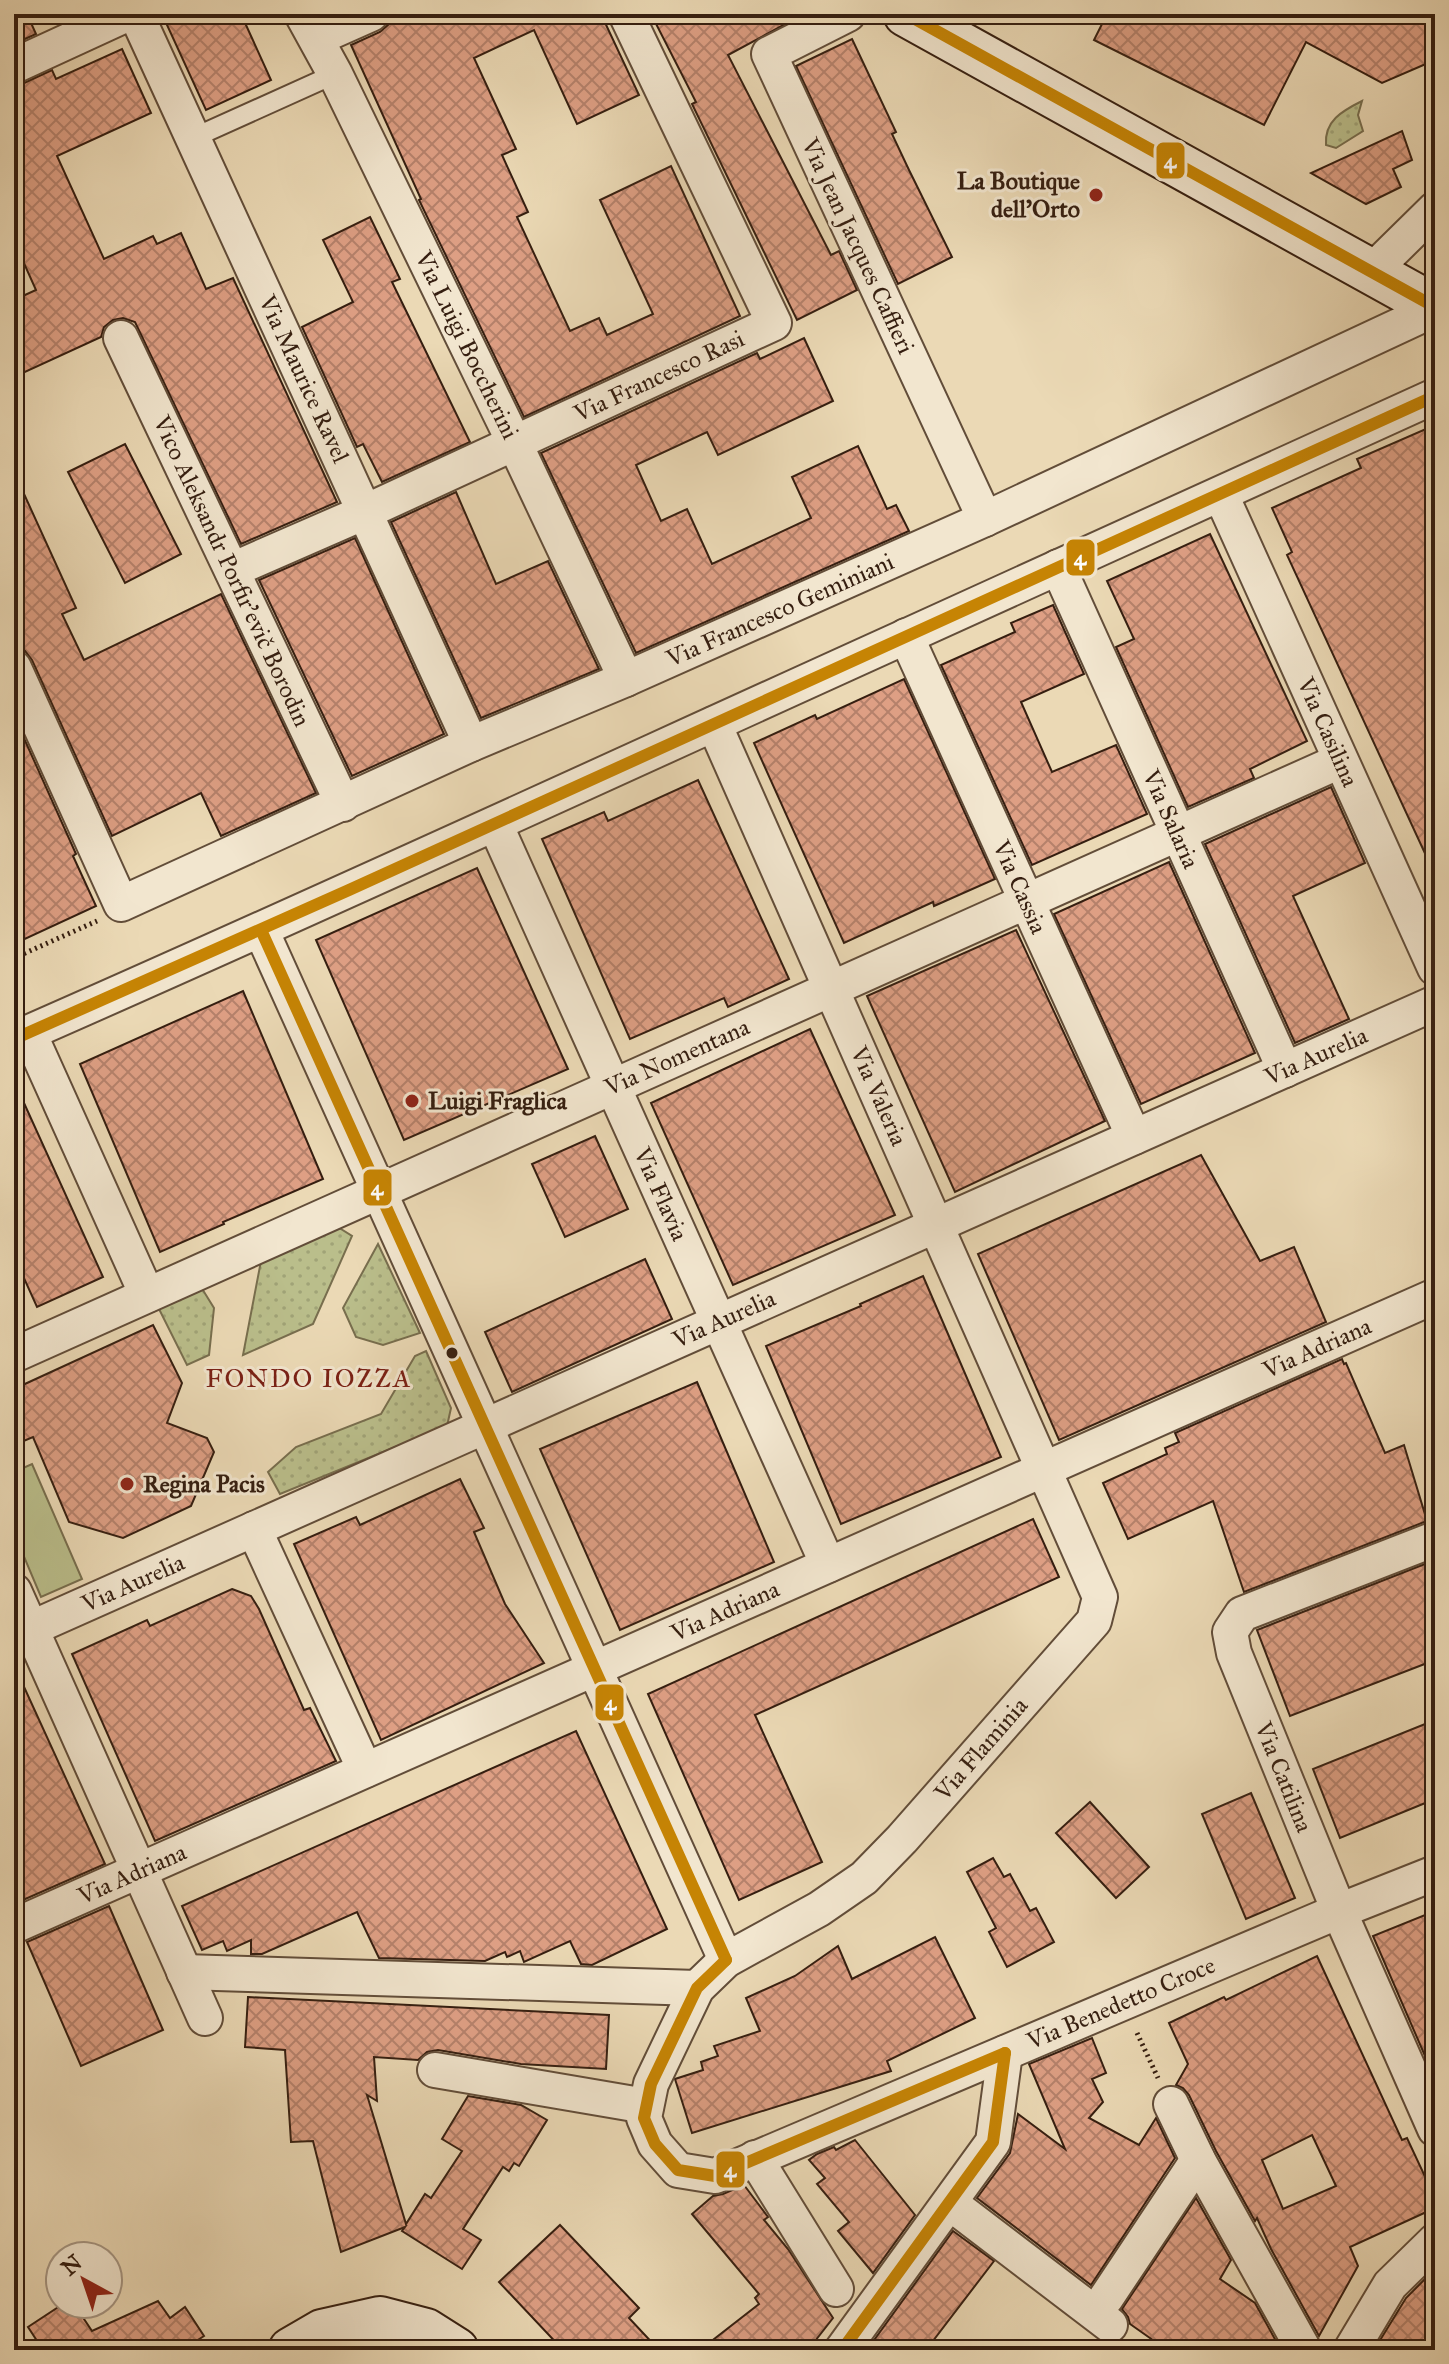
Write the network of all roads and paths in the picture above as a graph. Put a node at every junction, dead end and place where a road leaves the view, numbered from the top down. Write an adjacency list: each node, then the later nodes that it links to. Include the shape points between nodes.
1 (127, 14): 8 (street)
2 (136, 14): 10 (street, Via Maurice Ravel)
3 (371, 14): 7 (street)
4 (626, 14): 16 (street, Via Francesco Rasi, via 774,323)
5 (848, 14): 19 (street, Via Jean Jacques Caffieri, via 769,54)
6 (906, 14): 12 (street)
7 (309, 26): 9 (street, Via Luigi Boccherini)
8 (14, 66)
9 (335, 74): 10 (lane); 16 (street, Via Luigi Boccherini)
10 (193, 138): 18 (street, Via Maurice Ravel)
11 (1435, 209): 12 (street)
12 (1371, 272): 13 (street)
13 (1435, 308): 19 (street, Via Francesco Geminiani)
14 (121, 338): 21 (street, Vico Aleksandr Porfir'evič Borodin)
15 (1435, 396): 17 (street)
16 (514, 442): 18 (street, Via Francesco Rasi); 24 (street, Via Luigi Boccherini)
17 (1221, 495): 20 (street); 27 (street, Via Casilina)
18 (365, 512): 21 (street, Via Francesco Rasi); 26 (street, Via Maurice Ravel)
19 (985, 519): 24 (street, Via Francesco Geminiani)
20 (1058, 567): 22 (street); 30 (street, Via Salaria)
21 (232, 570): 28 (street, Vico Aleksandr Porfir'evič Borodin)
22 (906, 636): 25 (street); 31 (street, Via Cassia)
23 (14, 668): 32 (street)
24 (626, 679): 26 (street, Via Francesco Geminiani)
25 (714, 724): 29 (street); 36 (street, Via Valeria)
26 (471, 744): 28 (street, Via Francesco Geminiani)
27 (1340, 761): 30 (street, Via Nomentana); 35 (street, Via Casilina)
28 (343, 804): 32 (street, Via Francesco Geminiani)
29 (495, 824): 33 (street); 40 (street, Via Flavia)
30 (1178, 833): 31 (street, Via Nomentana); 39 (street, Via Salaria)
31 (1026, 901): 36 (street, Via Nomentana); 41 (street, Via Cassia)
32 (121, 904): 34 (path, via 101,919 23,954)
33 (261, 930): 38 (street); 42 (street)
34 (14, 948)
35 (1435, 968)
36 (831, 988): 40 (street, Via Nomentana); 43 (street, Via Valeria)
37 (1435, 1003): 39 (street, Via Aurelia)
38 (21, 1036): 44 (street)
39 (1285, 1070): 41 (street, Via Aurelia)
40 (612, 1086): 42 (street, Via Nomentana); 46 (street, Via Flavia)
41 (1134, 1137): 43 (street, Via Aurelia)
42 (379, 1190): 44 (street, Via Nomentana); 48 (street)
43 (937, 1225): 46 (street, Via Aurelia); 49 (street, Via Valeria)
44 (147, 1295): 47 (street, Via Nomentana)
45 (1435, 1296): 49 (street, Via Adriana)
46 (719, 1322): 48 (street, Via Aurelia); 52 (street, Via Flavia)
47 (14, 1355)
48 (485, 1426): 50 (street, Via Aurelia); 55 (street)
49 (1045, 1469): 52 (street, Via Adriana); 61 (street, Via Flaminia, via 1100,1597 1094,1621 864,1878)
50 (254, 1529): 54 (street, Via Aurelia); 56 (street)
51 (1435, 1539): 59 (street, Via Catilina, via 1242,1614 1230,1632)
52 (828, 1565): 55 (street, Via Adriana)
53 (14, 1591): 54 (street)
54 (22, 1632): 57 (street)
55 (595, 1669): 56 (street, Via Adriana); 61 (street)
56 (365, 1770): 57 (street, Via Adriana)
57 (139, 1871): 60 (street, Via Adriana); 62 (street)
58 (1435, 1873): 59 (street, Via Benedetto Croce)
59 (1339, 1911): 64 (street, Via Benedetto Croce); 70 (street, Via Catilina)
60 (14, 1926)
61 (726, 1960): 63 (street)
62 (184, 1972): 63 (street); 65 (street)
63 (697, 1988): 69 (street, via 651,2084)
64 (1122, 2003): 66 (street, Via Benedetto Croce); 68 (path)
65 (205, 2018)
66 (1005, 2053): 71 (street, Via Benedetto Croce); 73 (street, via 993,2142)
67 (435, 2070): 69 (street)
68 (1171, 2104): 72 (street)
69 (646, 2106): 71 (street, Via Benedetto Croce, via 644,2118 655,2144 678,2170 715,2176)
70 (1433, 2118)
71 (755, 2158): 75 (street)
72 (1198, 2160): 73 (street, via 1108,2312); 79 (street)
73 (950, 2203): 78 (street)
74 (1435, 2241): 80 (street, via 1390,2285)
75 (836, 2289)
76 (291, 2350): 77 (street, via 322,2332 380,2319 426,2331)
77 (456, 2350)
78 (843, 2350)
79 (1304, 2350)
80 (1351, 2350)

